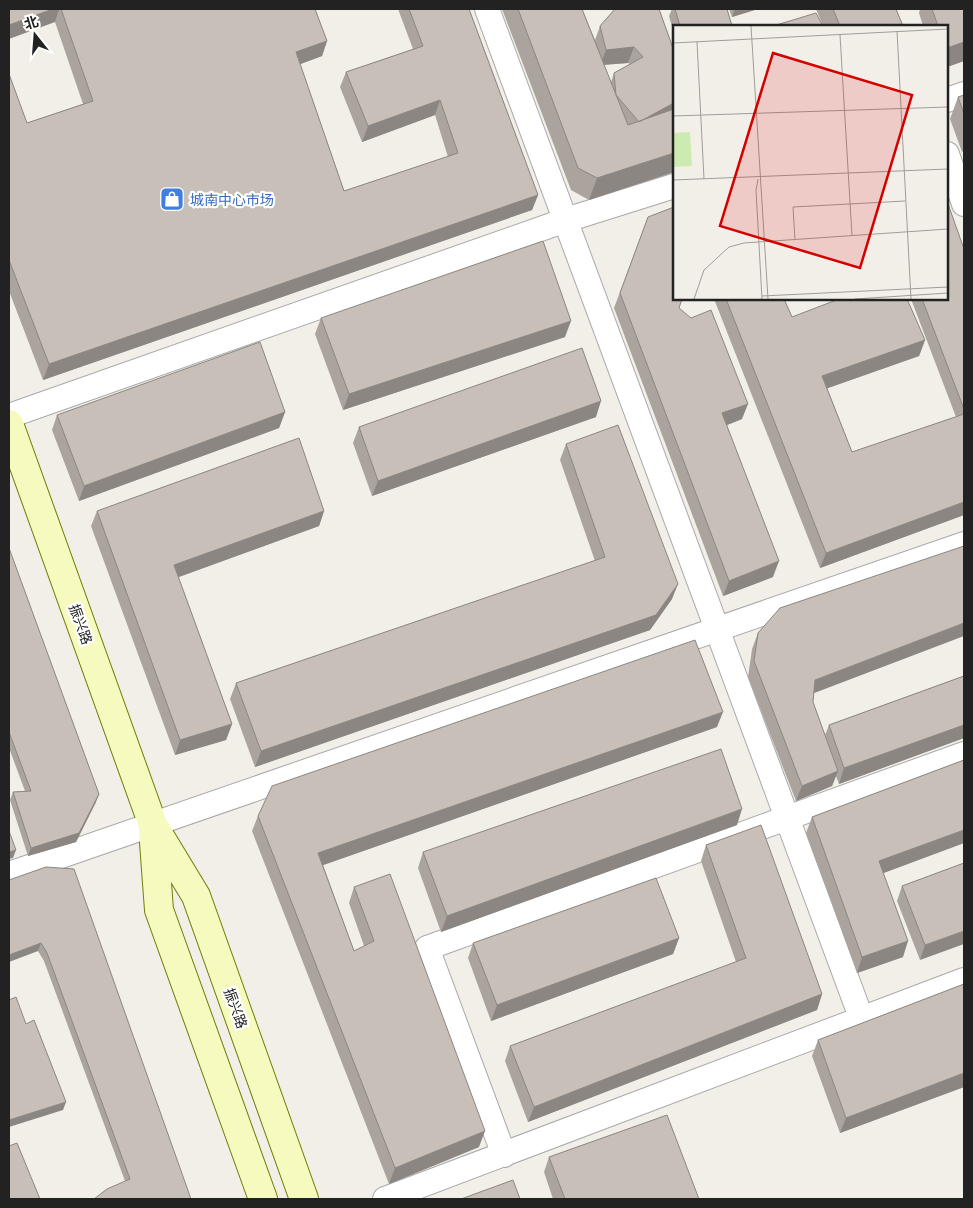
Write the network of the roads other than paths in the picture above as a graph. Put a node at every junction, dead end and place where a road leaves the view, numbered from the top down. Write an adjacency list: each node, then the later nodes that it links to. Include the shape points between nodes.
1 (487, 9): 7 (street)
2 (964, 94): 3 (street)
3 (948, 100)
4 (948, 157): 6 (street)
5 (673, 186): 7 (street)
6 (964, 204)
7 (566, 220): 8 (street); 11 (street)
8 (9, 416)
9 (9, 424): 14 (main road, 振兴路)
10 (964, 544): 11 (street)
11 (717, 629): 13 (street); 14 (street)
12 (964, 754): 13 (street)
13 (787, 819): 17 (street); 18 (street, via 427,948)
14 (153, 825): 15 (street); 19 (main road, 振兴路, via 159,910); 20 (main road, 振兴路, via 196,896)
15 (9, 874)
16 (964, 980): 17 (street)
17 (862, 1020): 18 (street)
18 (504, 1155): 21 (street)
19 (264, 1199)
20 (304, 1199)
21 (385, 1199)

